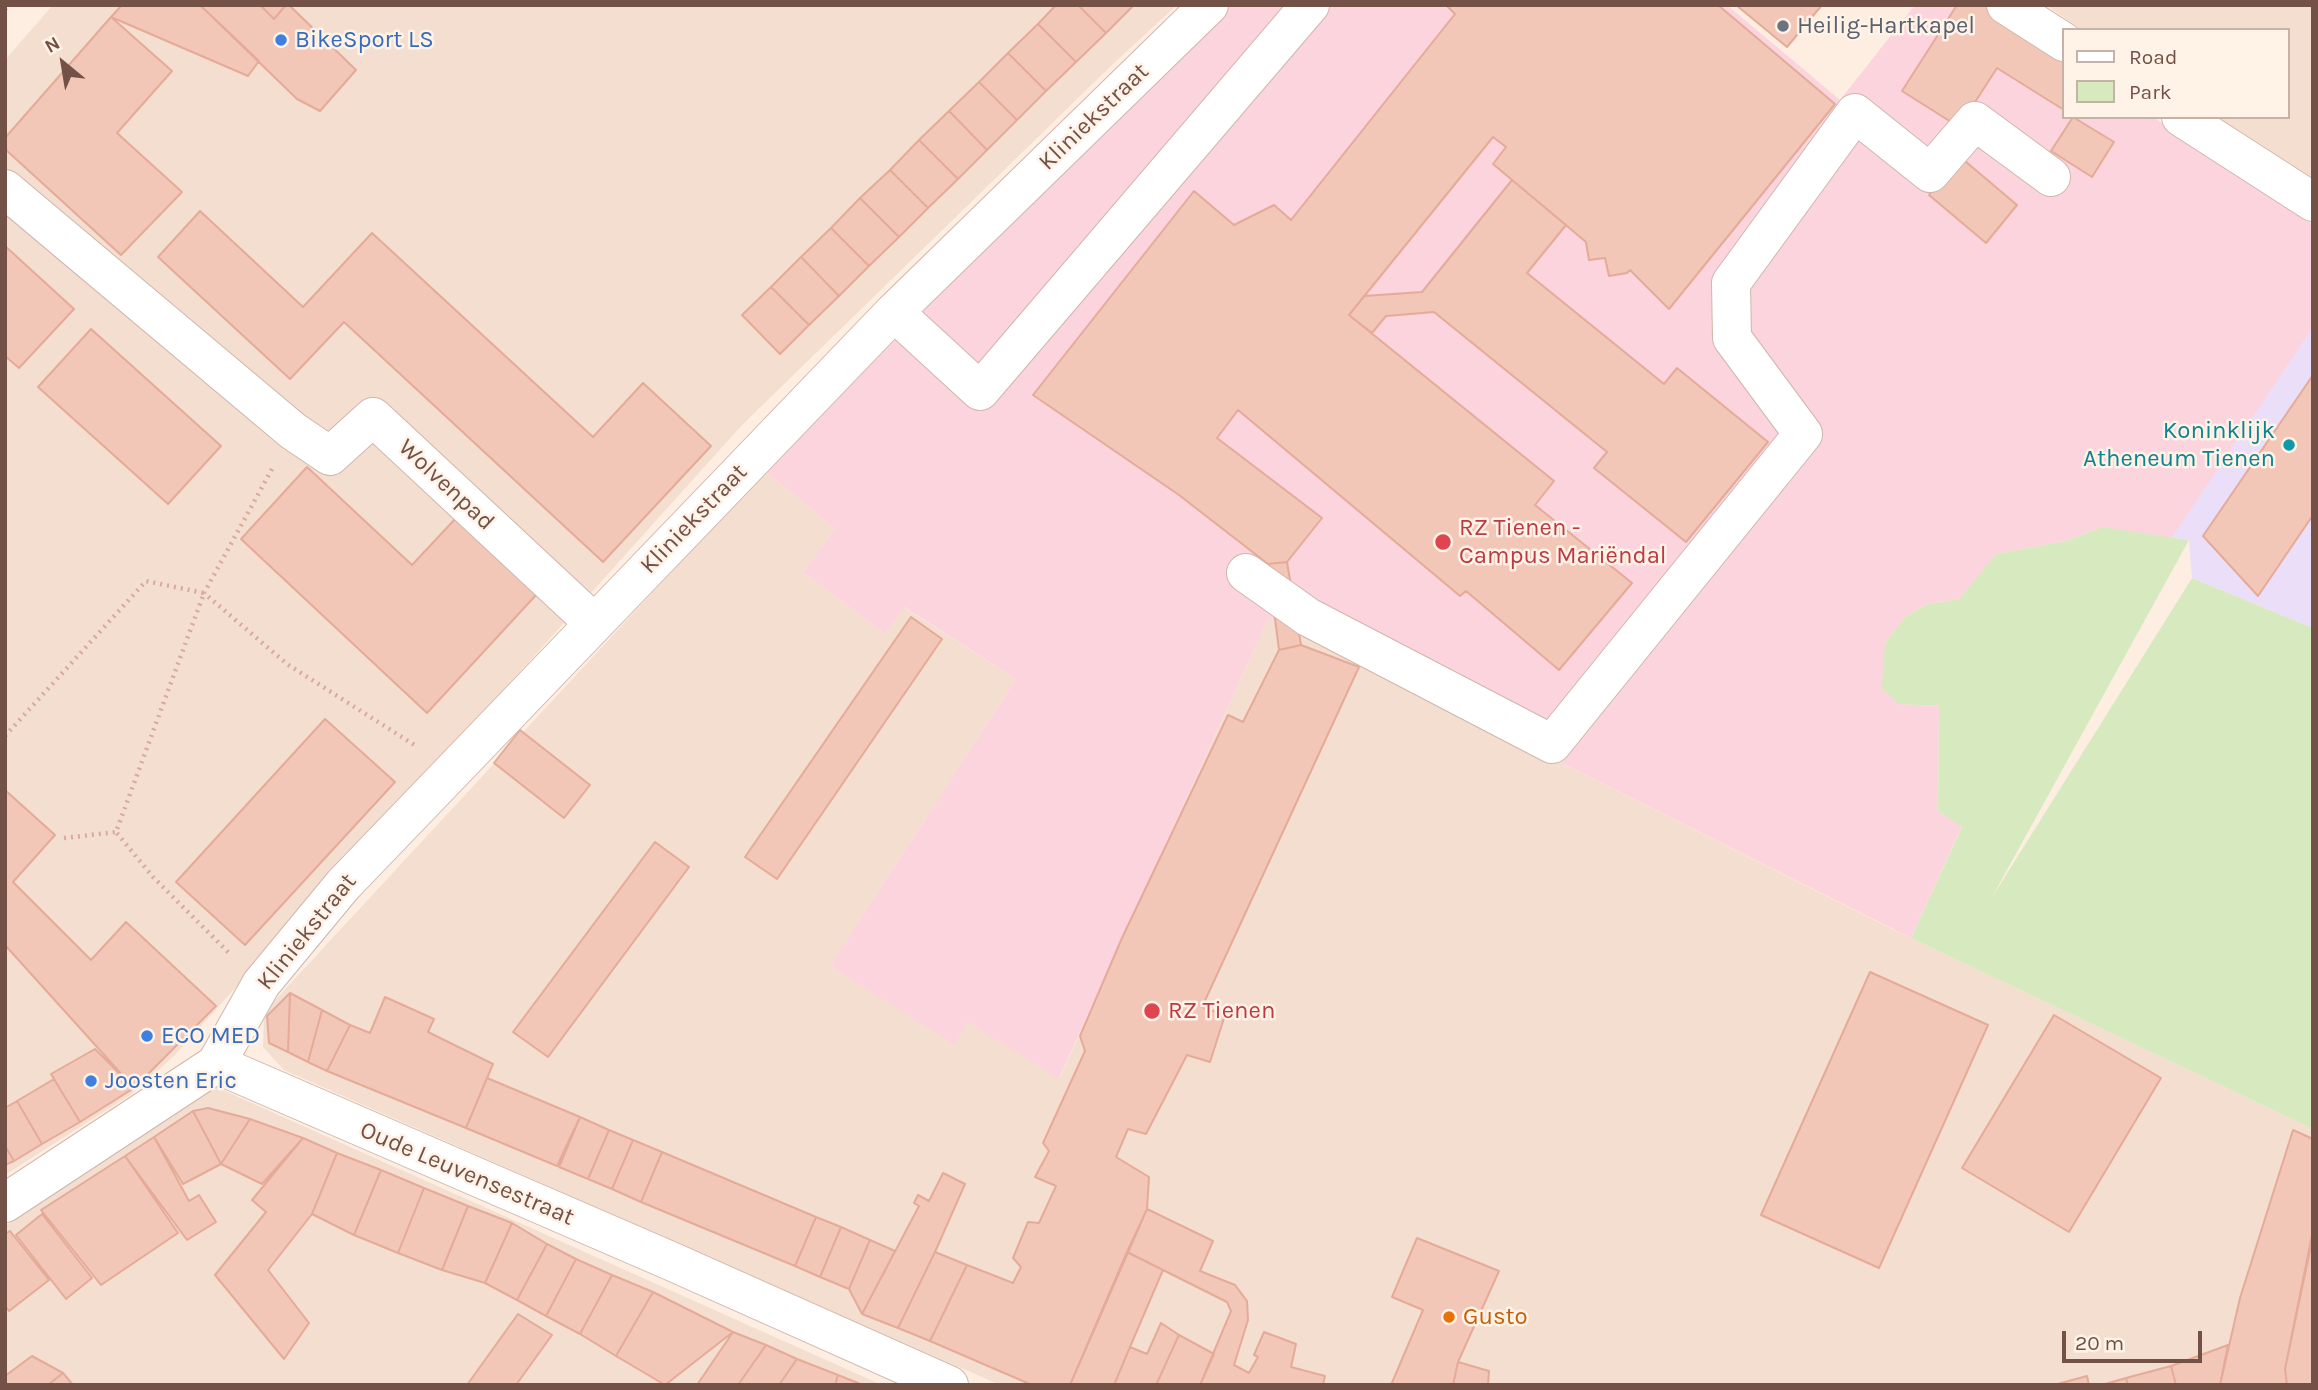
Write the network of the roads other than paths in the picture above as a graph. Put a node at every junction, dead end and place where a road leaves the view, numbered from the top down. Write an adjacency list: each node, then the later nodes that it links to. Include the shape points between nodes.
1 (1209, 5): 9 (street, Kliniekstraat)
2 (1310, 5): 9 (street, via 980,391)
3 (2006, 5): 4 (street)
4 (2062, 42)
5 (2184, 119): 8 (street)
6 (2051, 177): 10 (street, via 1975,121 1930,173 1855,113 1731,283 1732,338 1803,434 1552,744 1308,617)
7 (5, 189): 11 (street, Wolvenpad, via 293,432 330,456 373,417)
8 (2313, 202)
9 (894, 312): 11 (street, Kliniekstraat)
10 (1245, 573)
11 (594, 623): 12 (street, Kliniekstraat, via 343,885 261,984)
12 (216, 1064): 13 (street); 14 (street, Oude Leuvensestraat)
13 (5, 1203)
14 (948, 1385)

